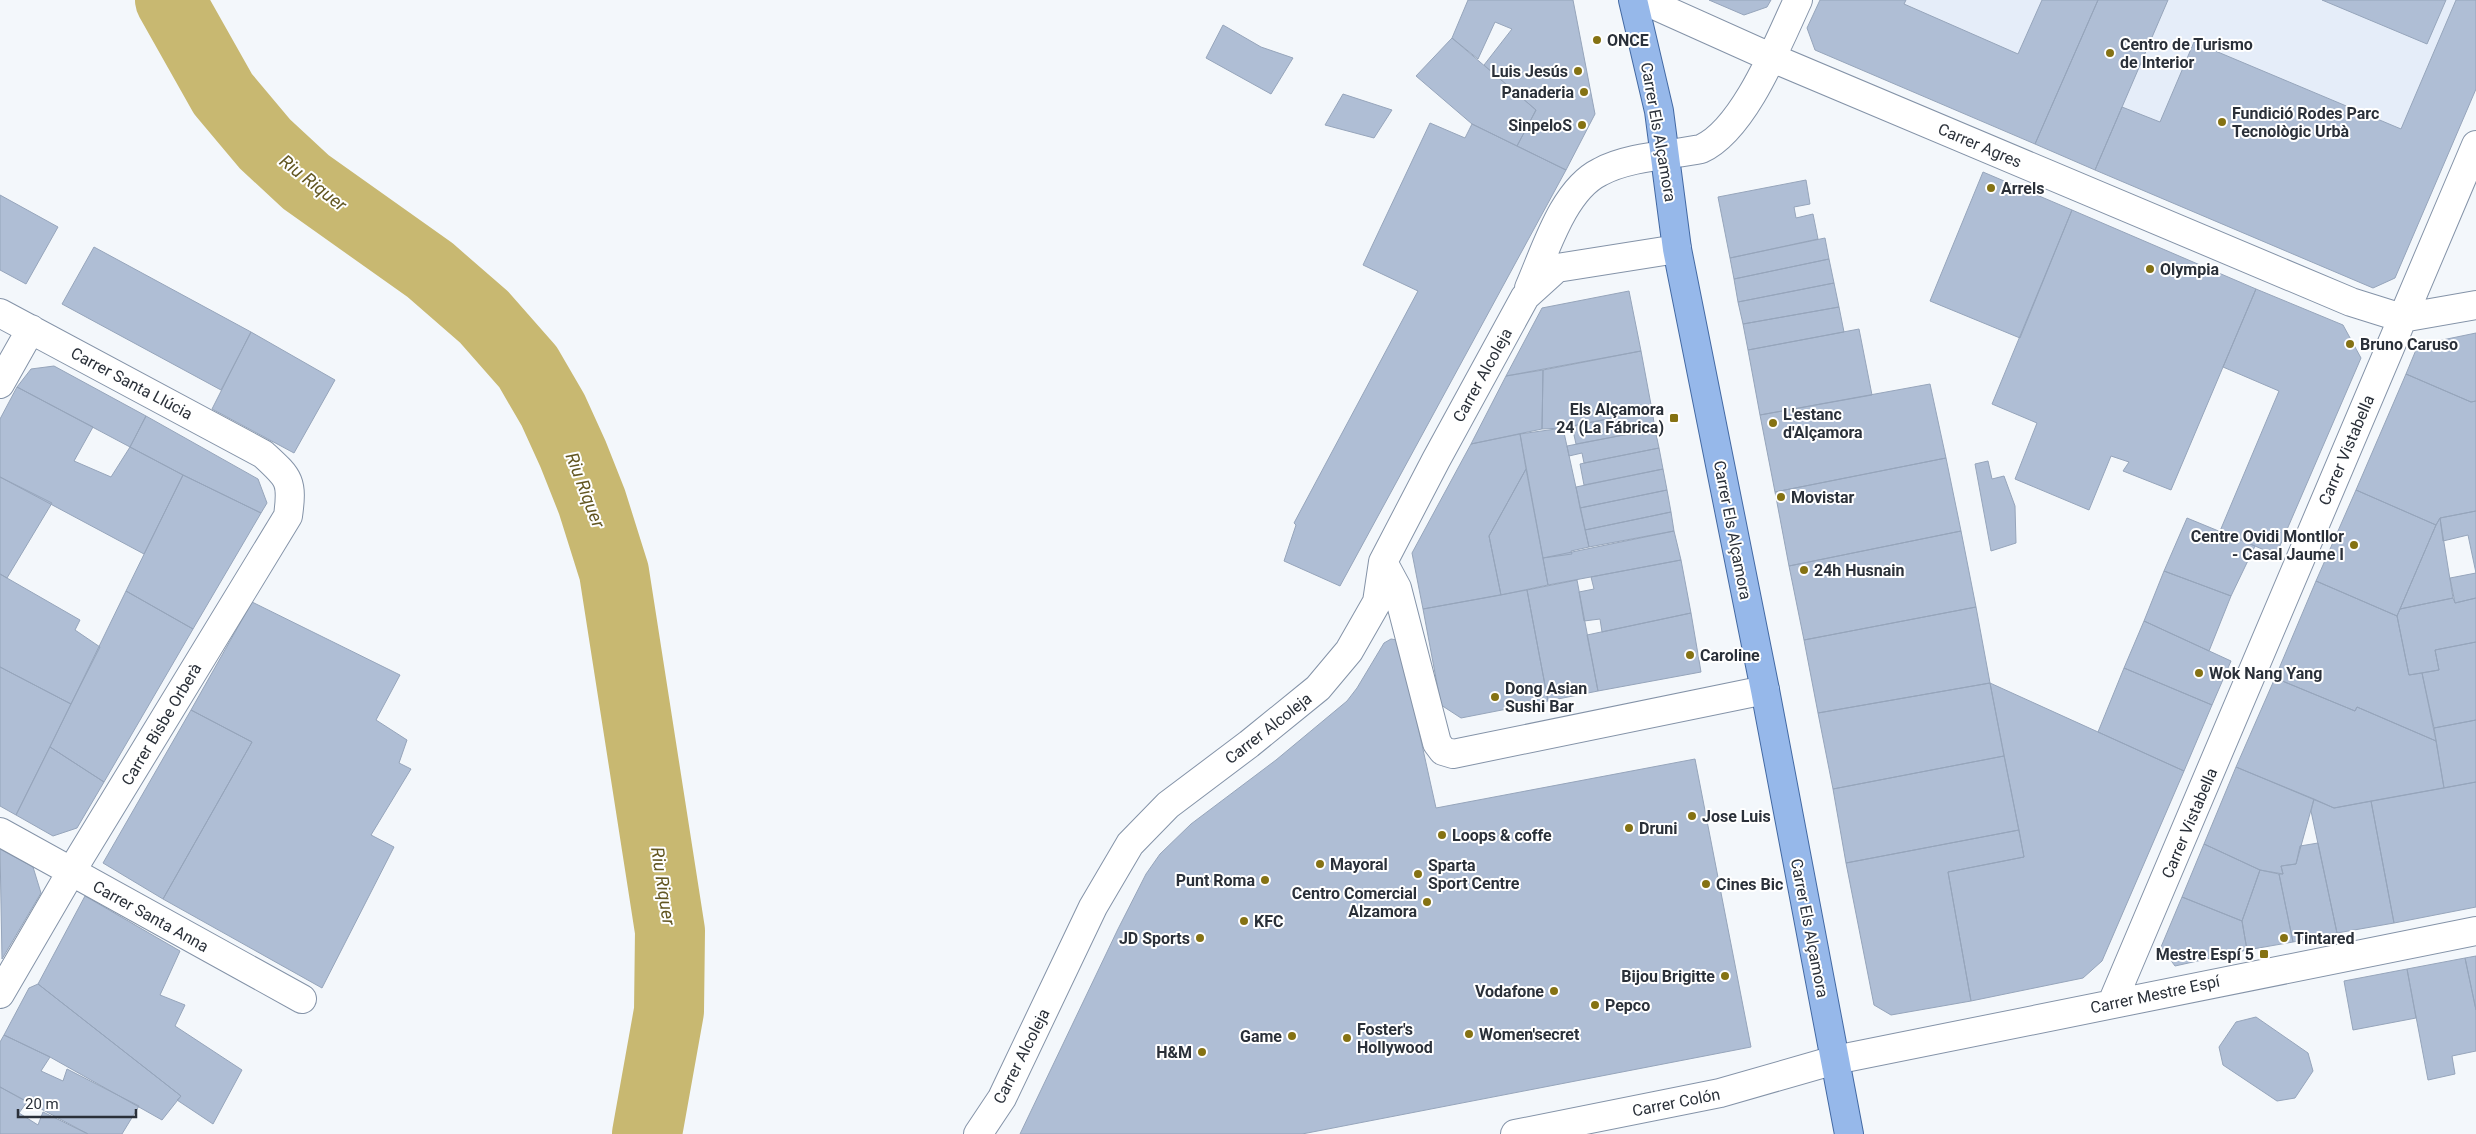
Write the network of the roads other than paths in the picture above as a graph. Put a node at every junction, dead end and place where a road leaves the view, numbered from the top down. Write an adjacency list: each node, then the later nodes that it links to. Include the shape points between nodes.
1 (1633, 0): 6 (main road, Carrer Els Alçamora, via 1659,111)
2 (1643, 0): 4 (street, Carrer Agres)
3 (1798, 0): 4 (street, Carrer Alcoleja)
4 (1770, 57): 6 (street, Carrer Alcoleja, via 1744,106 1714,144); 11 (street, Carrer Agres, via 2351,302)
5 (2476, 146): 11 (street, Carrer Vistabella)
6 (1665, 156): 7 (main road, Carrer Els Alçamora); 8 (street, Carrer Alcoleja, via 1606,169 1581,185 1565,209)
7 (1677, 250): 8 (street, Carrer Alcoleja, via 1558,268); 16 (main road, Carrer Els Alçamora)
8 (1525, 297): 15 (street, Carrer Alcoleja)
9 (2476, 306): 11 (street)
10 (0, 313): 12 (street, Carrer Santa Llúcia)
11 (2402, 318): 22 (street, Carrer Vistabella)
12 (31, 329): 13 (street); 14 (street, Carrer Santa Llúcia)
13 (0, 384)
14 (263, 454): 18 (street, Carrer Bisbe Orberà, via 284,474 291,492 288,516)
15 (1383, 562): 16 (street, via 1397,588 1437,744 1442,751 1453,754); 24 (street, Carrer Alcoleja, via 1377,602 1349,651 1324,680 1285,716 1168,805 1130,844 1083,930 1002,1098)
16 (1765, 690): 23 (main road, Carrer Els Alçamora)
17 (0, 832): 18 (street, Carrer Santa Anna)
18 (71, 872): 20 (street, Carrer Bisbe Orberà); 21 (street, Carrer Santa Anna)
19 (2476, 931): 22 (street, Carrer Mestre Espí)
20 (0, 994)
21 (302, 999)
22 (2112, 1003): 23 (street, Carrer Mestre Espí)
23 (1835, 1060): 25 (street, Carrer Colón, via 1728,1091); 26 (main road, Carrer Els Alçamora)
24 (978, 1134)
25 (1515, 1134)
26 (1849, 1134)

